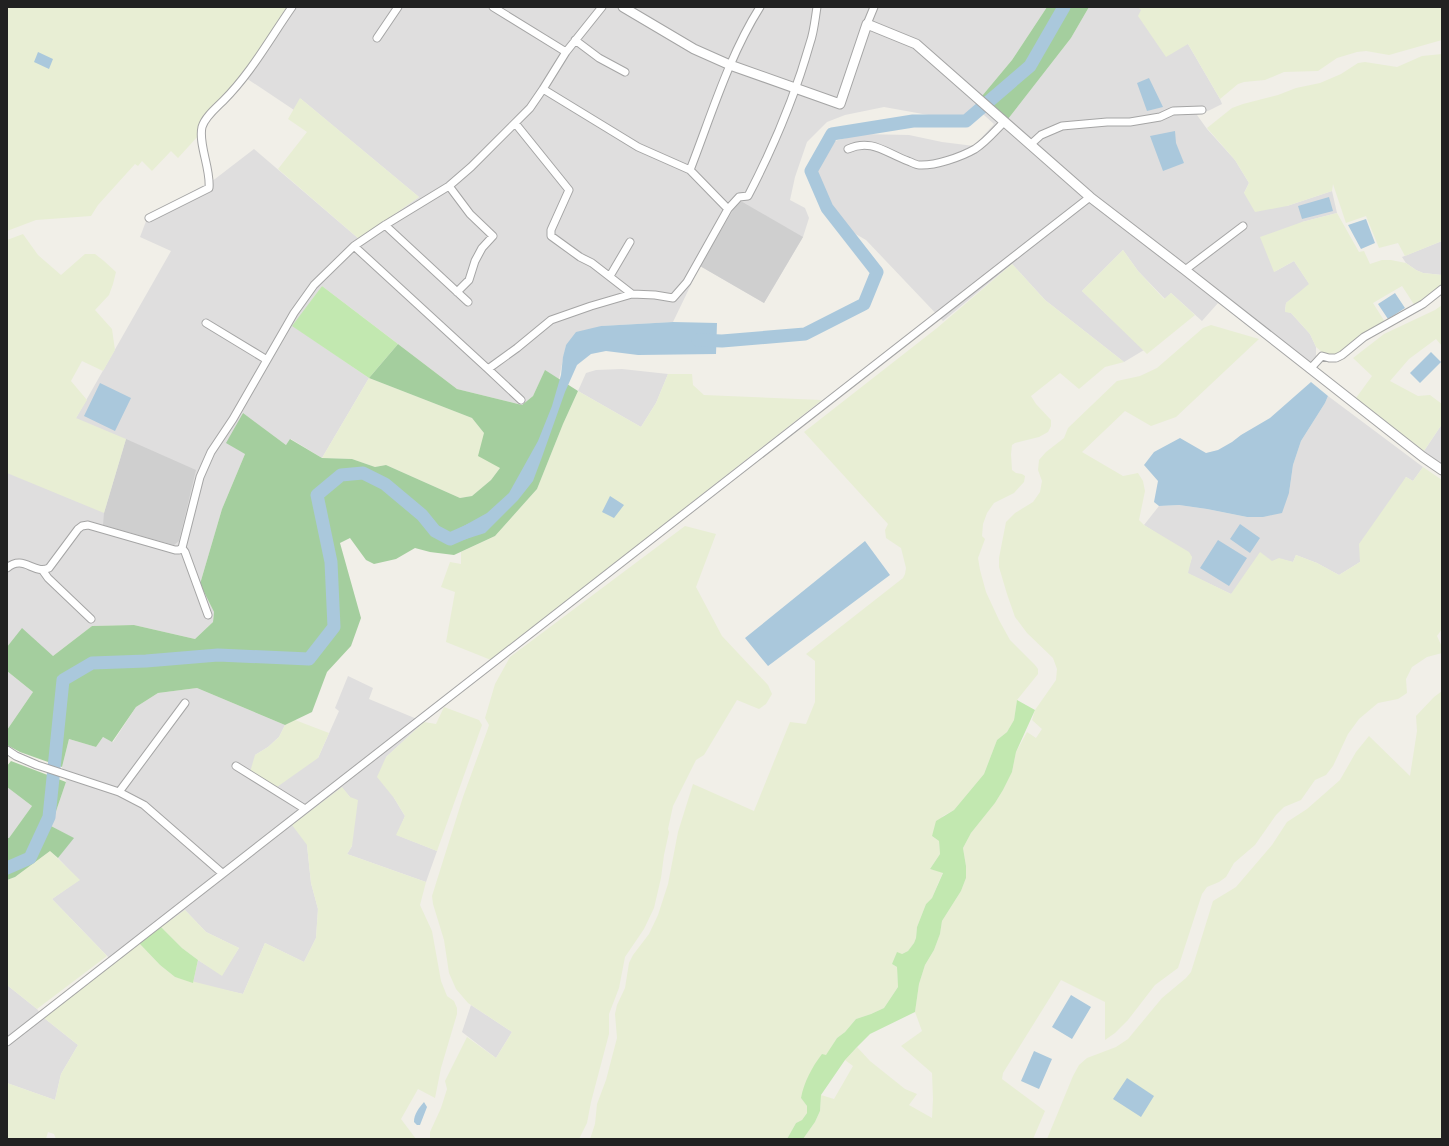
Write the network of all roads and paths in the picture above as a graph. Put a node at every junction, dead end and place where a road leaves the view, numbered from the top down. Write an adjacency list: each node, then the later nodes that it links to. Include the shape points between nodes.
1 (292, 7): 26 (street, via 263,53 236,88 208,116 202,127 202,143 210,179 209,188)
2 (398, 7): 10 (street)
3 (493, 7): 12 (street)
4 (602, 7): 11 (street)
5 (623, 7): 13 (street, via 694,49)
6 (760, 7): 13 (street, via 748,25)
7 (817, 7): 15 (street, via 811,42)
8 (874, 7): 9 (street)
9 (867, 24): 15 (street, via 840,104); 18 (street, via 916,44)
10 (377, 38)
11 (575, 40): 12 (street); 14 (street, via 599,58)
12 (566, 52): 16 (street)
13 (730, 66): 15 (street); 22 (street)
14 (625, 72)
15 (795, 88): 25 (street, via 768,157 748,196 739,197)
16 (543, 89): 19 (street, via 530,108); 22 (street, via 638,147)
17 (1202, 110): 20 (street, via 1173,112 1130,122 1062,126 1041,135)
18 (1004, 122): 20 (street); 21 (street, via 975,149 939,163 919,165 870,145 857,145)
19 (515, 123): 23 (street); 32 (street, via 569,190 551,230 551,236)
20 (1030, 145): 24 (street)
21 (848, 150)
22 (690, 170): 25 (street)
23 (448, 186): 27 (street); 34 (street, via 470,214 493,236 482,248 469,280)
24 (1090, 197): 31 (street); 52 (street)
25 (728, 209): 35 (street, via 686,282 673,298)
26 (149, 218)
27 (385, 225): 30 (street); 34 (street)
28 (1243, 226): 31 (street)
29 (630, 242): 32 (street)
30 (354, 246): 38 (street, via 314,285 294,313); 39 (street)
31 (1185, 270): 40 (street)
32 (610, 276): 35 (street)
33 (1442, 289): 40 (street, via 1423,304 1364,336 1342,355 1336,358 1322,356)
34 (457, 292): 36 (street)
35 (632, 294): 39 (street, via 551,320)
36 (468, 302)
37 (206, 323): 38 (street)
38 (267, 360): 43 (street, via 211,452 200,477)
39 (488, 369): 41 (street)
40 (1310, 369): 42 (street)
41 (521, 400)
42 (1442, 470)
43 (182, 548): 45 (street, via 175,550 88,525 78,529); 46 (street)
44 (7, 568): 45 (street, via 18,563)
45 (43, 571): 47 (street)
46 (208, 615)
47 (91, 619)
48 (185, 703): 51 (street)
49 (7, 750): 51 (street, via 37,765)
50 (236, 766): 52 (street)
51 (119, 792): 53 (street, via 144,805)
52 (306, 809): 53 (street)
53 (222, 873): 54 (street)
54 (7, 1042)

